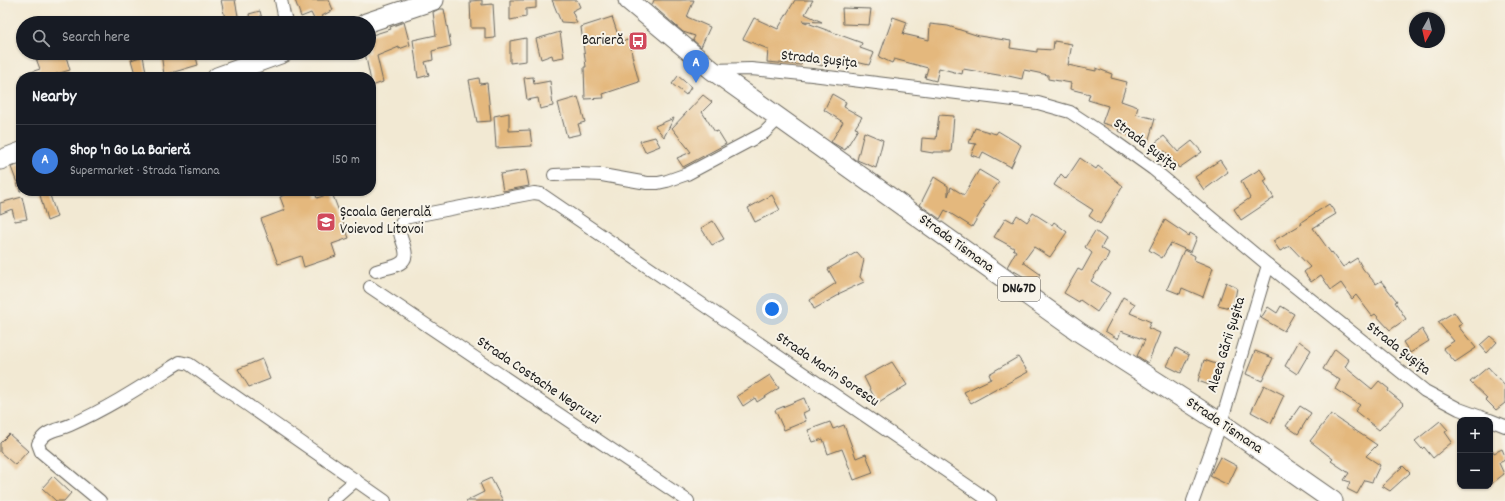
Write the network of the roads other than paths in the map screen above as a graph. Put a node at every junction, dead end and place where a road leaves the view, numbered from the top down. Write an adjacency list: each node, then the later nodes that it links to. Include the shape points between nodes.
1 (281, 0): 4 (street)
2 (434, 0): 5 (main road)
3 (628, 0): 7 (main road, Strada Tismana / DN67D)
4 (284, 16)
5 (376, 20)
6 (264, 60): 8 (main road)
7 (712, 70): 9 (main road, Strada Tismana / DN67D); 13 (street, Strada Șușița, via 751,69 859,81 1038,104 1070,112 1153,170)
8 (231, 72)
9 (779, 118): 12 (street, via 764,133 687,174 658,184 602,175); 18 (main road, Strada Tismana / DN67D, via 1079,332)
10 (16, 154): 11 (main road)
11 (0, 160)
12 (554, 175)
13 (1268, 265): 16 (street, Strada Șușița, via 1425,391 1459,409); 18 (street, Aleea Gării Șușita)
14 (376, 271): 25 (street, Strada Marin Sorescu, via 403,261 406,255 400,225 404,218 534,193 541,194)
15 (370, 287): 24 (street, Strada Costache Negruzzi)
16 (1482, 417)
17 (1493, 421): 19 (street, Strada Șușița)
18 (1221, 422): 26 (street, Aleea Gării Șușita); 27 (main road, Strada Tismana / DN67D)
19 (1505, 426)
20 (356, 480): 21 (street, via 188,364 180,362 90,416 45,433 41,438 38,444 41,452); 22 (street); 23 (street)
21 (100, 501)
22 (332, 501)
23 (385, 501)
24 (688, 501)
25 (990, 501)
26 (1193, 501)
27 (1333, 501)

